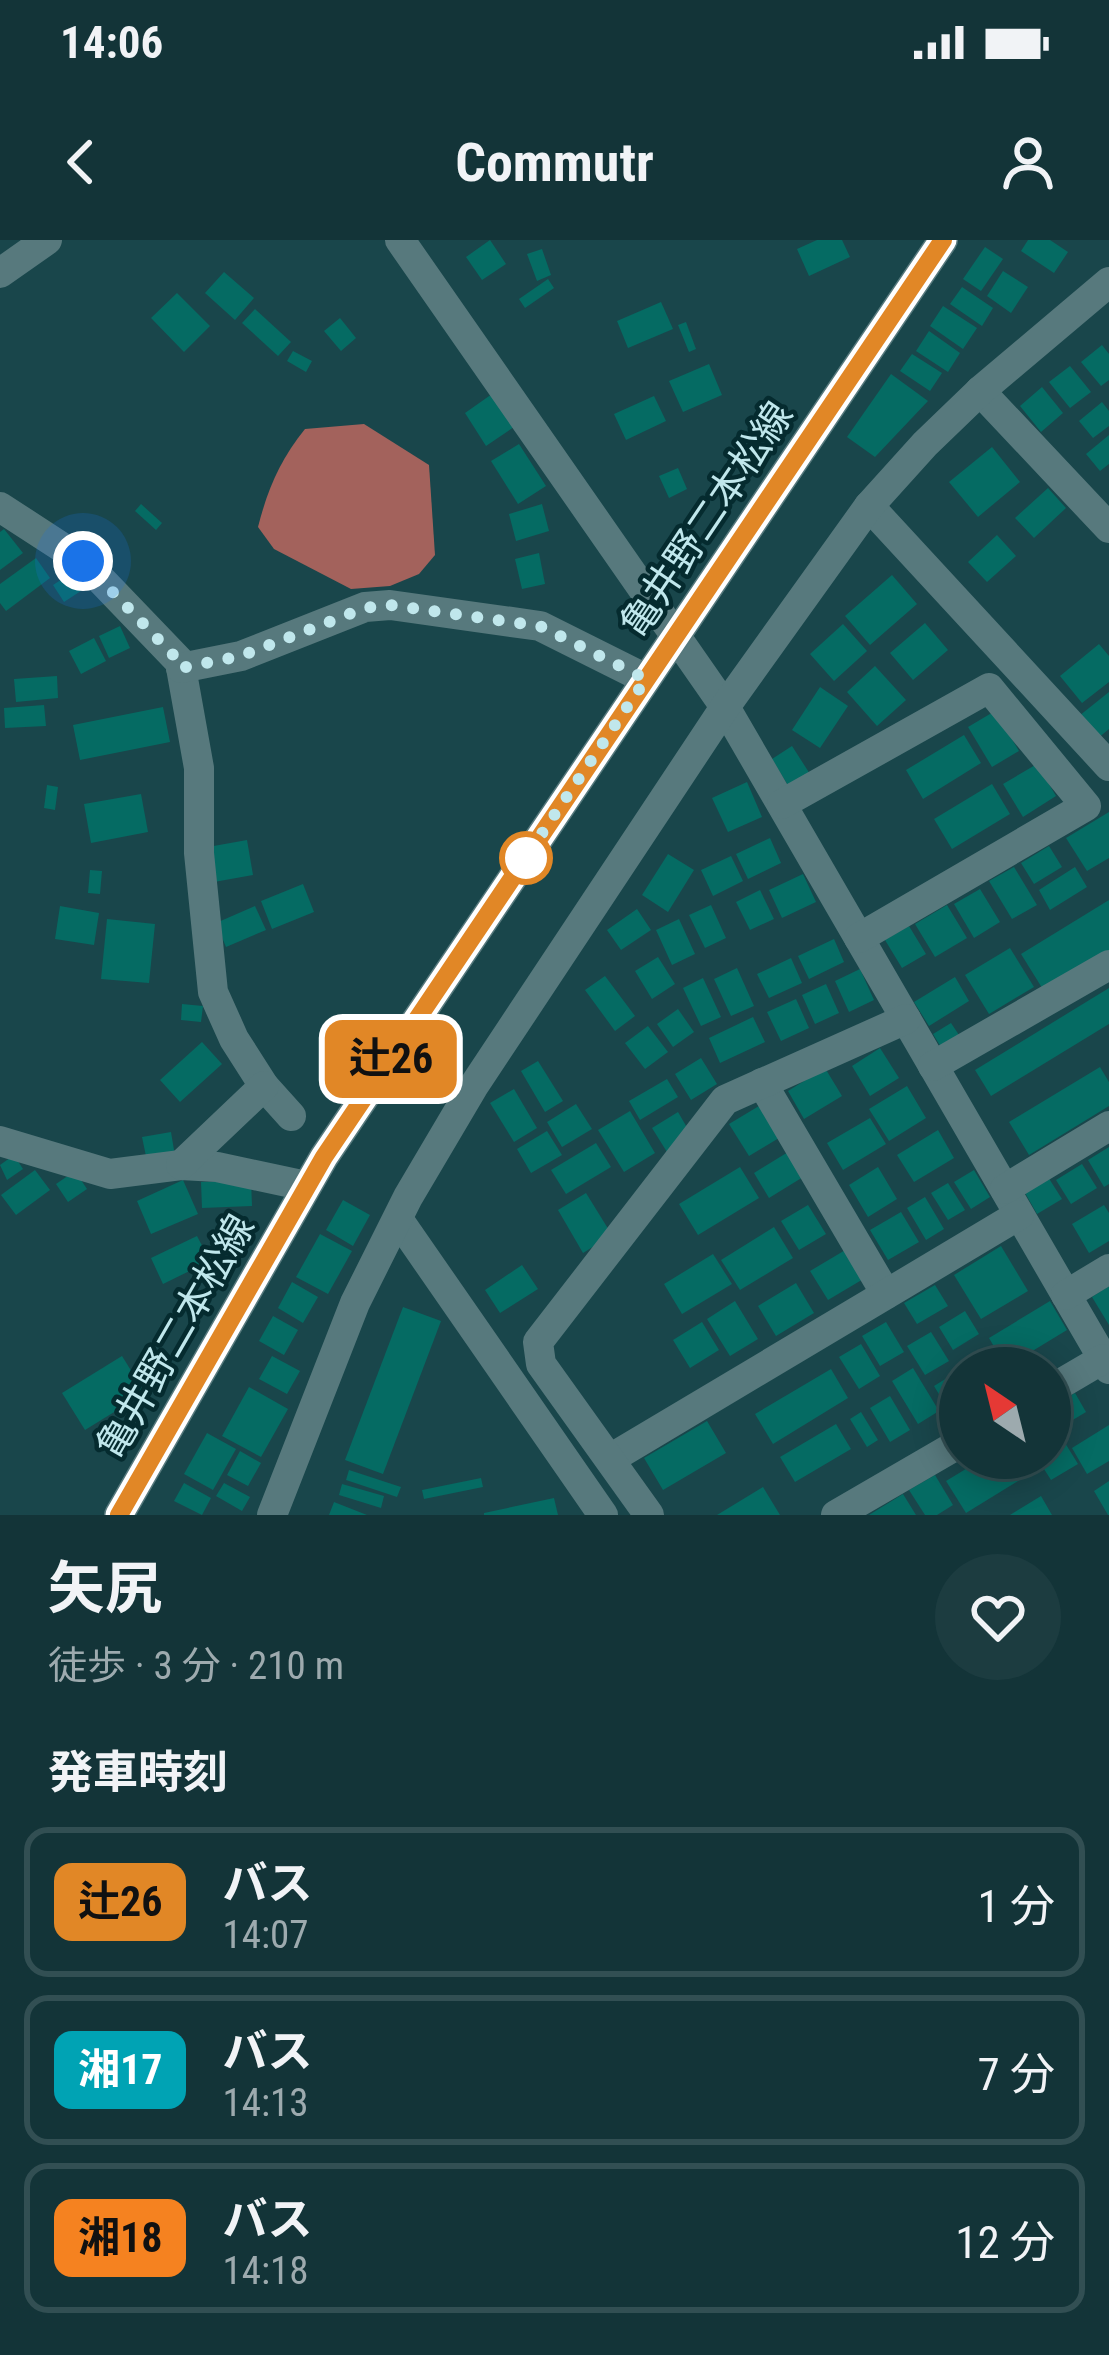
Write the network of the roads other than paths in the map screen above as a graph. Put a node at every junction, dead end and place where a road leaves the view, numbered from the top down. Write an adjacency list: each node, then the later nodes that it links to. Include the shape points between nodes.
1 (46, 240): 4 (street)
2 (400, 240): 10 (street)
3 (943, 240): 10 (street, 亀井野二本松線)
4 (0, 273)
5 (1109, 282): 6 (street)
6 (980, 391): 7 (street); 9 (street)
7 (869, 506): 13 (street); 14 (street)
8 (0, 507): 11 (street, via 83,561)
9 (1109, 528)
10 (677, 632): 12 (street, 亀井野二本松線); 13 (street)
11 (181, 668): 12 (street, via 390,605 540,626); 21 (street, via 199,768 213,992)
12 (646, 679): 26 (street, 亀井野二本松線)
13 (725, 707): 15 (street); 28 (street, via 472,1087)
14 (1109, 766)
15 (782, 804): 16 (street); 16 (street, via 989,688 1086,806)
16 (859, 938): 18 (street)
17 (1109, 965): 19 (street)
18 (906, 1019): 19 (street); 20 (street)
19 (933, 1066): 27 (street)
20 (762, 1083): 30 (street); 35 (street, via 725,1100 538,1342 541,1364)
21 (263, 1086): 22 (street); 25 (street)
22 (291, 1116)
23 (1109, 1126): 27 (street)
24 (0, 1142): 25 (street, via 110,1174)
25 (182, 1165): 26 (street)
26 (306, 1186): 36 (street, 亀井野二本松線)
27 (1012, 1202): 30 (street); 31 (street)
28 (398, 1219): 37 (street, via 355,1303); 38 (street)
29 (1109, 1269): 31 (street)
30 (886, 1294): 35 (street)
31 (1066, 1295): 32 (street)
32 (1106, 1364): 33 (street)
33 (1071, 1380)
34 (939, 1454): 40 (street)
35 (610, 1459): 39 (street)
36 (119, 1515)
37 (272, 1515)
38 (604, 1515)
39 (649, 1515)
40 (836, 1515)

